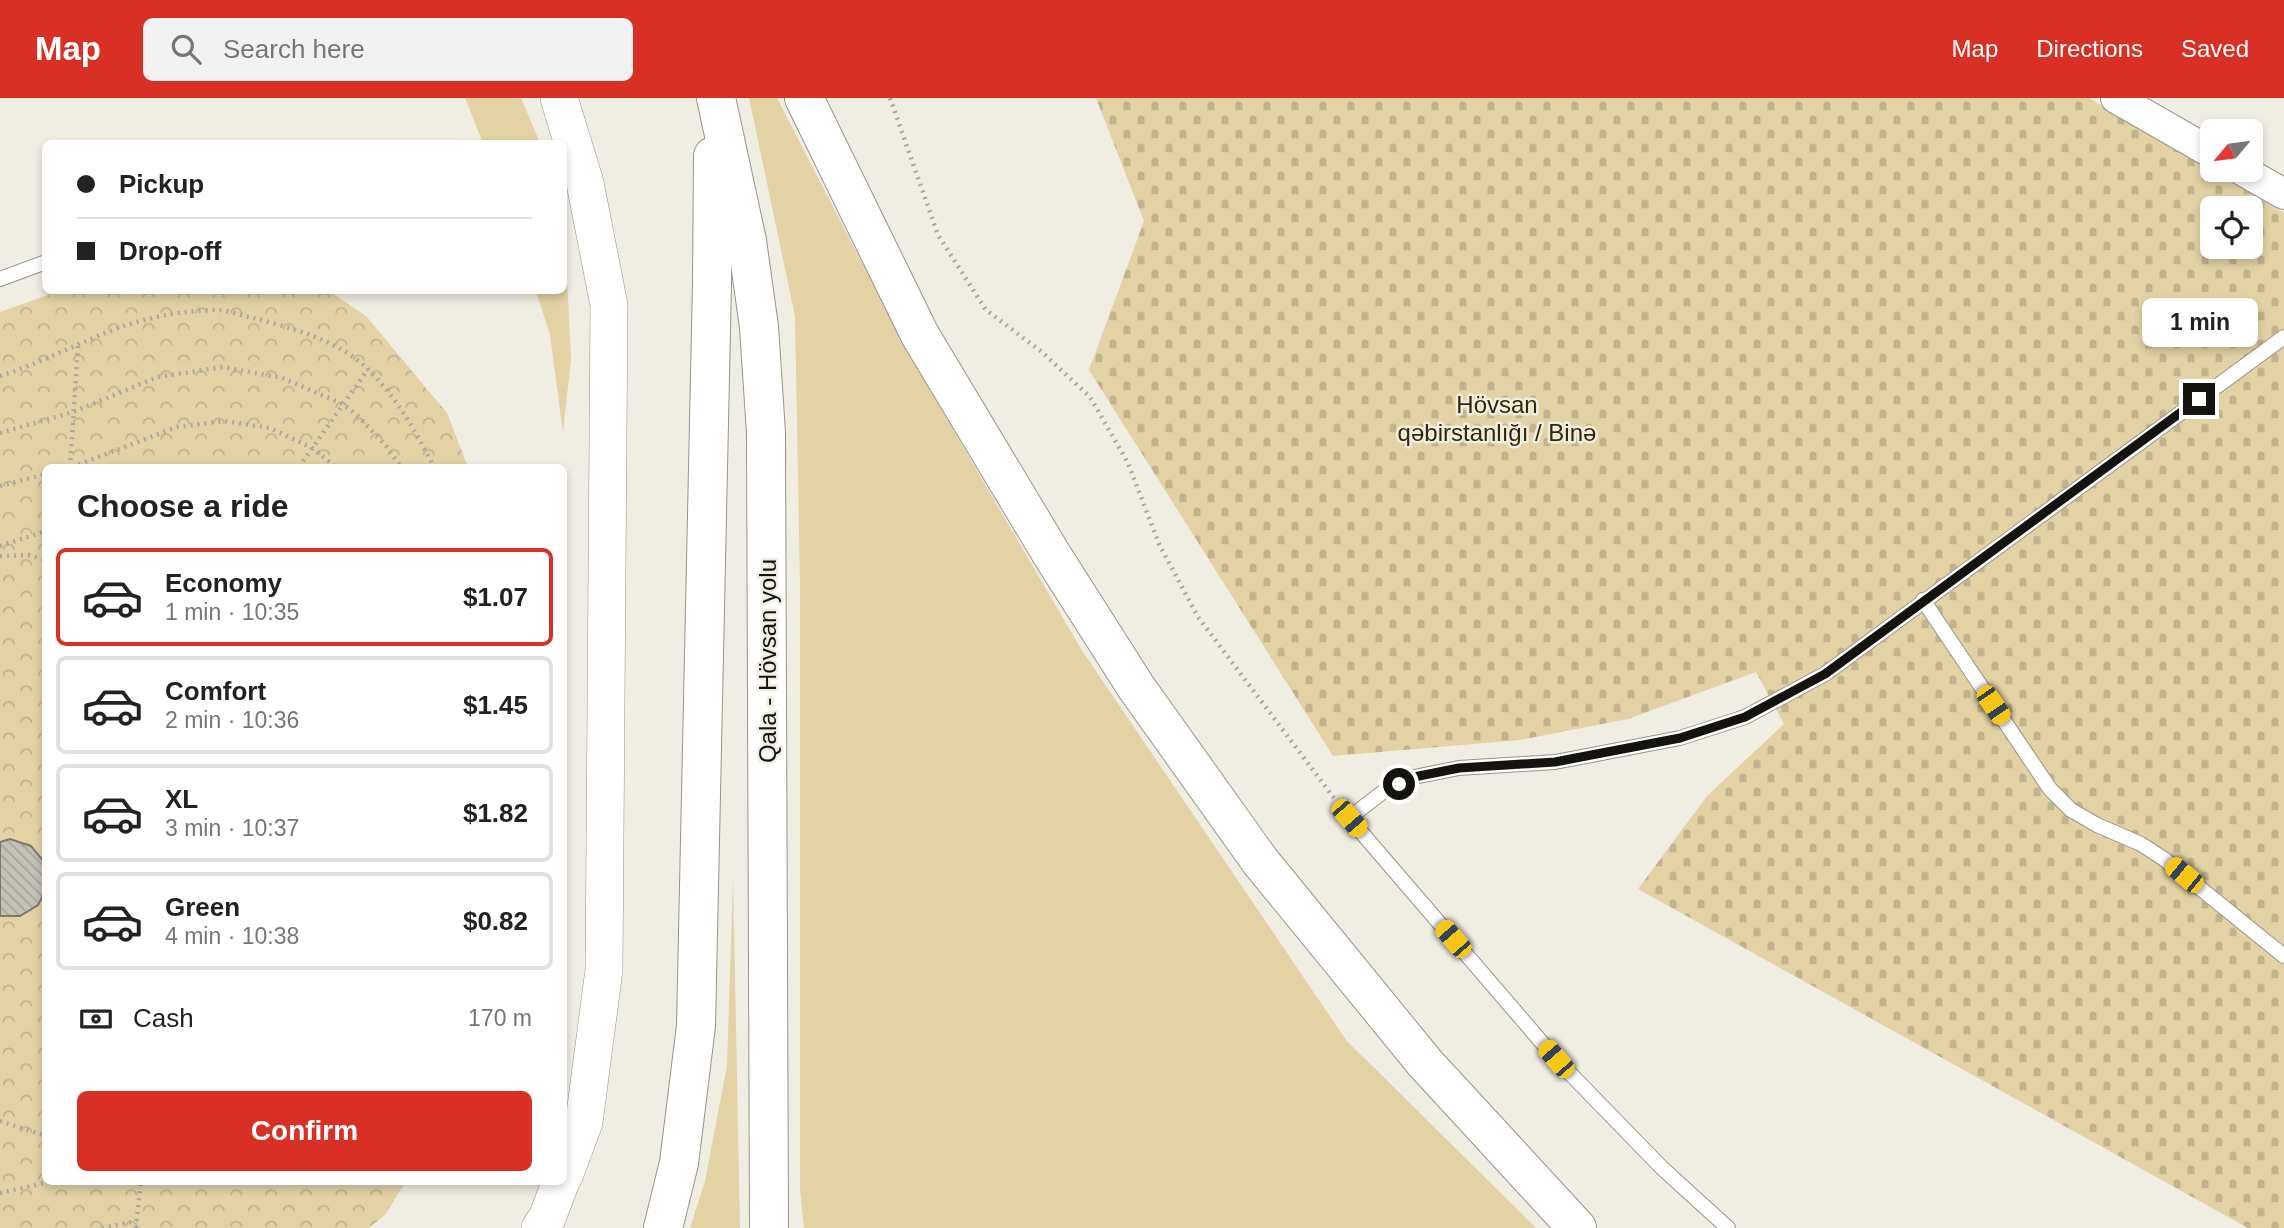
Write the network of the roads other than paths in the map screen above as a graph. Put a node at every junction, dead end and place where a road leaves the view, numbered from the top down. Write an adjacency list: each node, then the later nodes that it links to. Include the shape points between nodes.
1 (559, 98): 13 (street, via 585,183 609,305 604,970 584,1122)
2 (714, 98): 16 (main road, via 696,1026 679,1163); 17 (main road, Qala - Hövsan yolu, via 747,241 766,433)
3 (804, 98): 18 (main road, via 920,335 1136,687 1269,872 1425,1063)
4 (2116, 98): 5 (street)
5 (2200, 146)
6 (2263, 182): 7 (street)
7 (2284, 194)
8 (42, 263): 9 (lane)
9 (0, 279)
10 (2284, 337): 11 (lane)
11 (1923, 600): 12 (lane, via 2050,789 2071,810 2164,859); 19 (lane, via 1825,674 1745,717 1680,738 1555,762 1459,768 1414,777 1383,792 1349,818 1556,1059)
12 (2284, 956)
13 (567, 1168)
14 (559, 1185): 15 (street)
15 (540, 1228)
16 (663, 1228)
17 (769, 1228)
18 (1577, 1228)
19 (1728, 1228)

